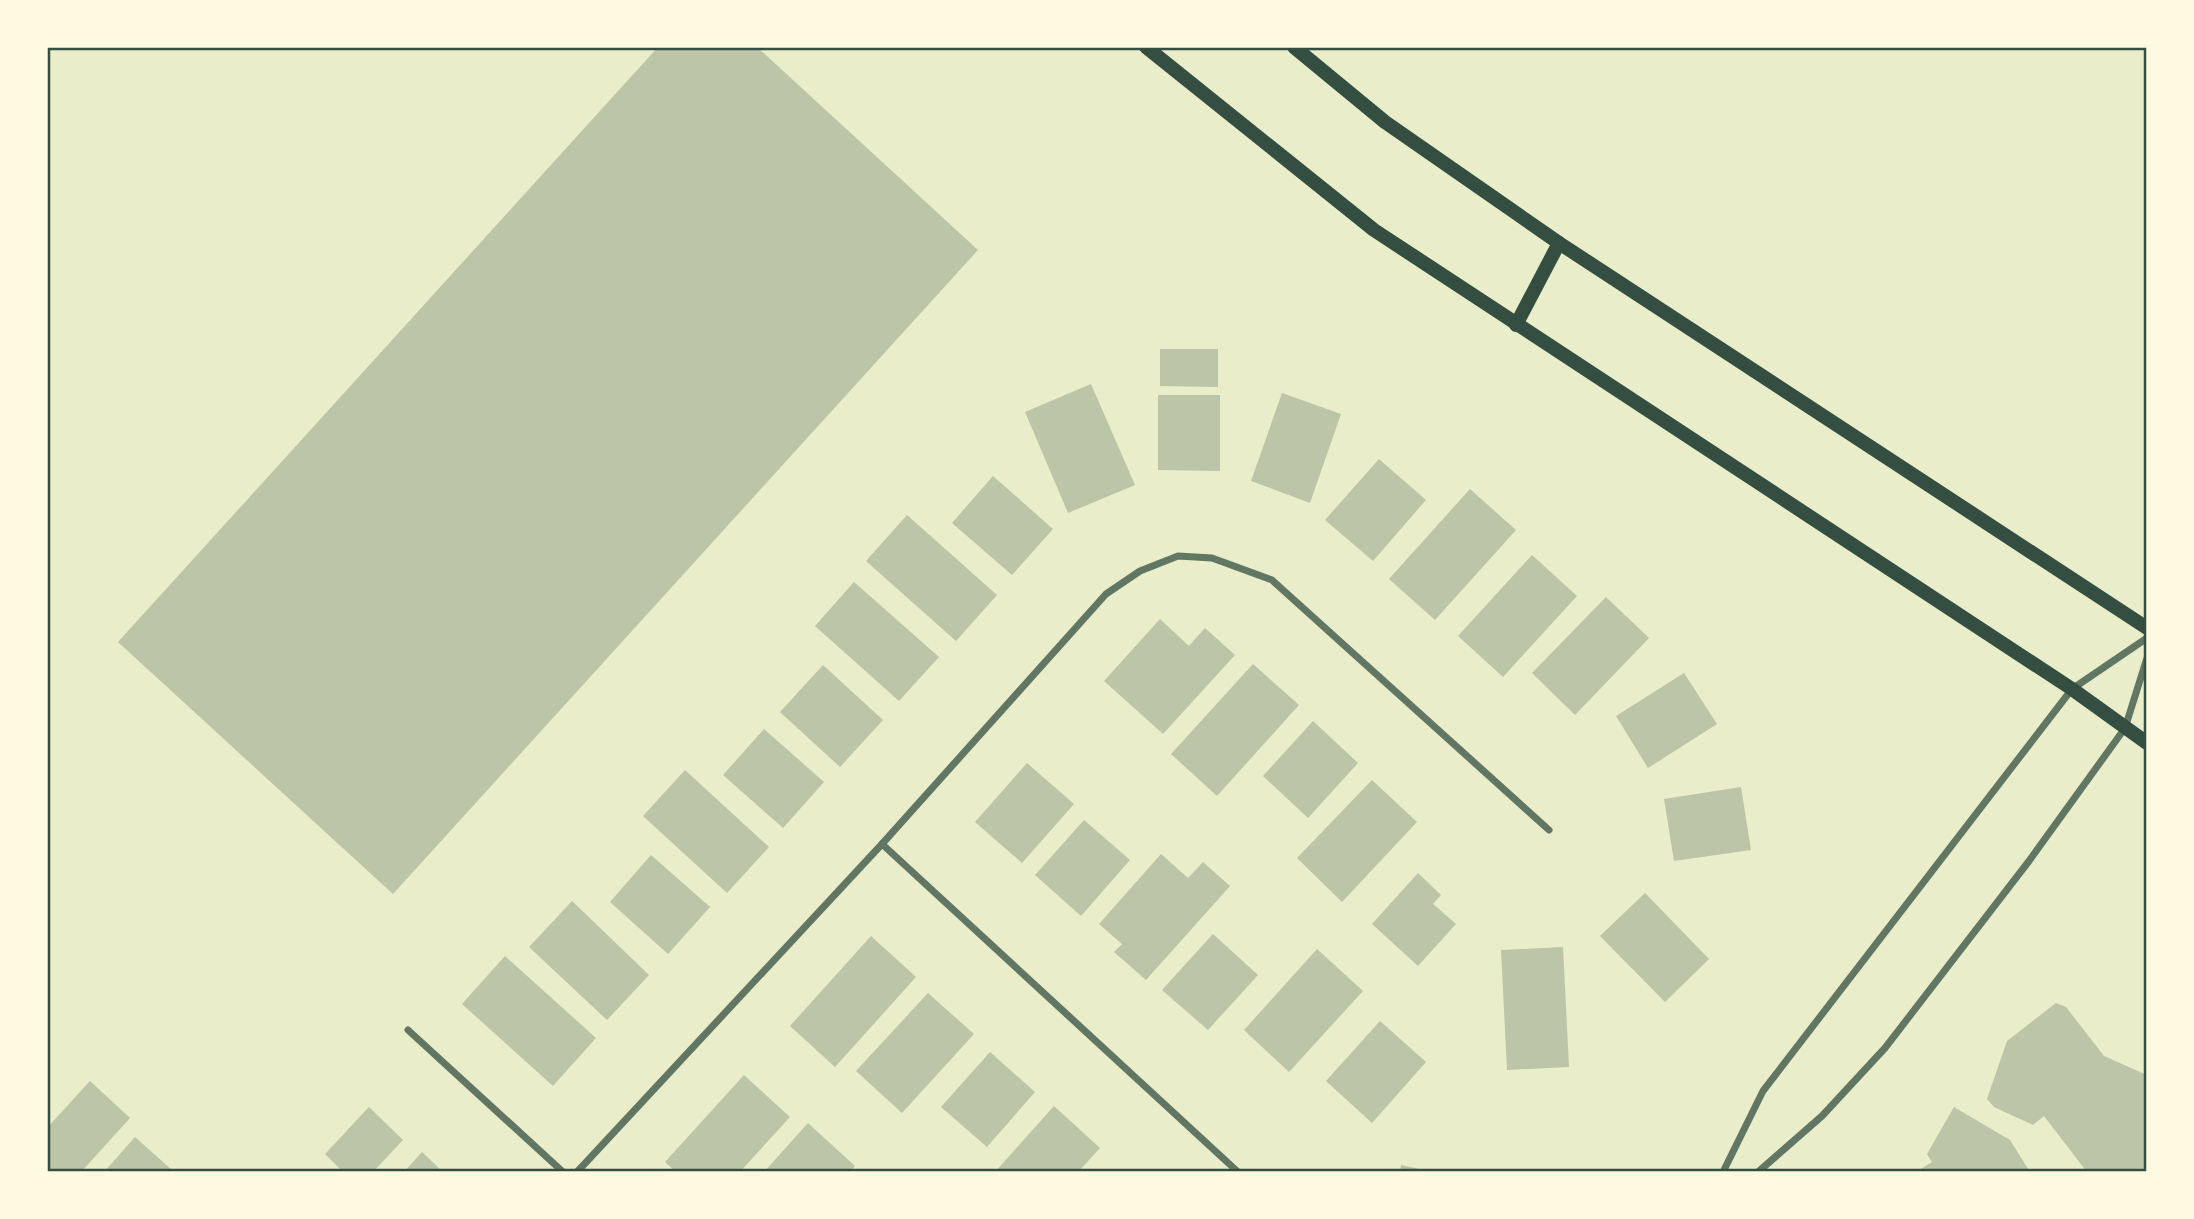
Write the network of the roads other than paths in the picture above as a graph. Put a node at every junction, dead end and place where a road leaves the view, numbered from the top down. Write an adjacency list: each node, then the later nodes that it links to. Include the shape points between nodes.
1 (1146, 47): 4 (main road, via 1374,230)
2 (1294, 47): 3 (main road, via 1385,122)
3 (1559, 243): 4 (main road); 5 (main road)
4 (1516, 325): 8 (main road)
5 (2147, 628)
6 (2147, 638): 8 (street)
7 (2147, 658): 9 (street)
8 (2072, 689): 9 (main road); 17 (street, via 1763,1091)
9 (2125, 728): 10 (main road); 18 (street, via 1885,1048 1822,1116)
10 (2147, 743)
11 (1549, 830): 12 (street, via 1272,580 1212,558 1178,556 1140,571 1106,594)
12 (882, 844): 15 (street); 16 (street)
13 (408, 1030): 14 (street)
14 (563, 1172)
15 (577, 1172)
16 (1238, 1172)
17 (1723, 1172)
18 (1758, 1172)

